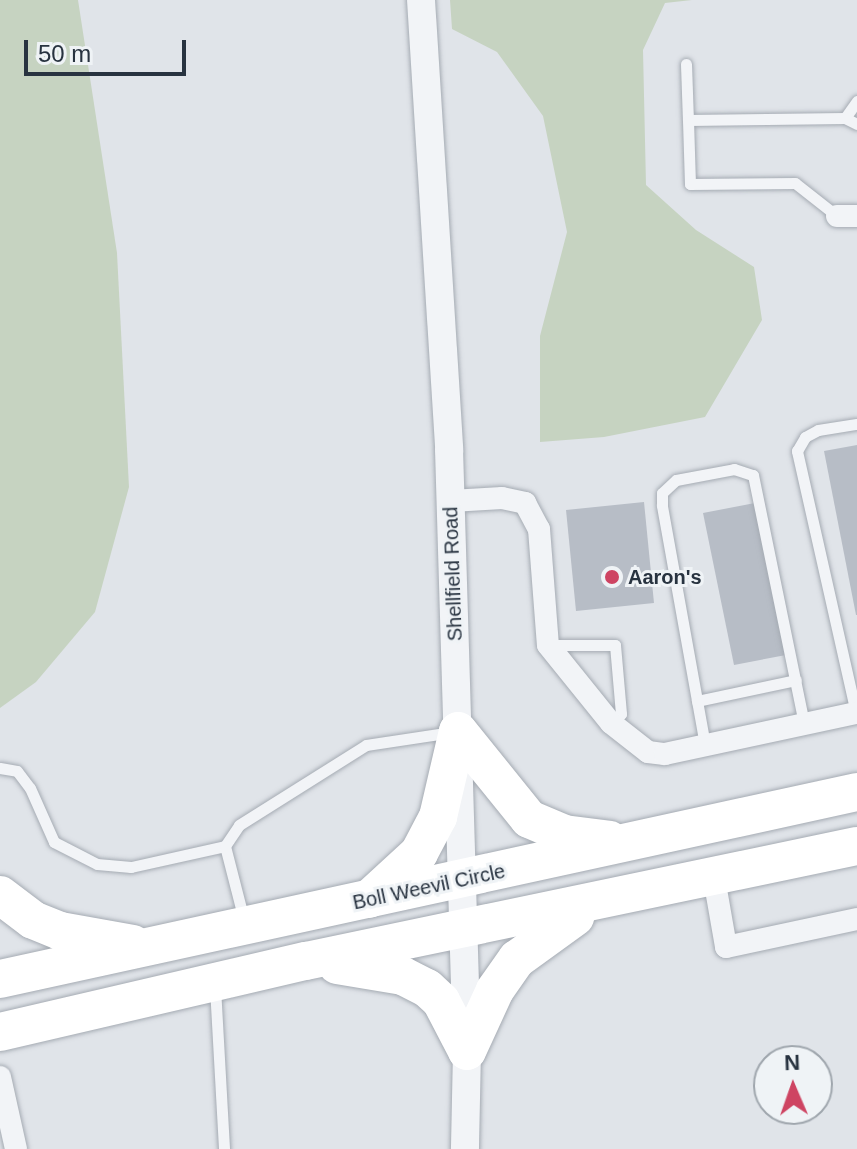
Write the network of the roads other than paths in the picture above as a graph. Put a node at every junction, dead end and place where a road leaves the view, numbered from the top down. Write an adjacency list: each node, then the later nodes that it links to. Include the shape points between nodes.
1 (421, 0): 9 (street, Shellfield Road)
2 (686, 64): 5 (lane)
3 (857, 101): 4 (lane)
4 (845, 118): 5 (lane); 6 (lane)
5 (688, 120): 7 (lane, via 690,184 795,183)
6 (857, 124)
7 (847, 216)
8 (857, 424): 12 (lane, via 818,430 805,437 797,451)
9 (451, 501): 10 (street, via 502,498 525,503 539,529); 18 (street, Shellfield Road)
10 (548, 645): 16 (street); 16 (lane, via 615,645 621,714)
11 (857, 659): 12 (lane)
12 (844, 662): 15 (lane)
13 (796, 680): 14 (lane); 14 (lane, via 753,475 734,469 676,480 662,493 662,505); 17 (lane)
14 (697, 701): 19 (lane)
15 (856, 713): 17 (street)
16 (611, 723): 19 (street, via 648,752)
17 (804, 724): 19 (street)
18 (458, 731): 23 (highway, via 529,819 564,834); 24 (lane, via 366,745 239,825); 27 (street, Shellfield Road); 29 (highway, via 438,817 419,853)
19 (705, 745)
20 (0, 768): 24 (lane, via 17,771 24,780 54,842 97,864 131,867)
21 (857, 792): 23 (highway, Boll Weevil Circle)
22 (857, 808): 25 (highway)
23 (633, 843): 27 (highway, Boll Weevil Circle)
24 (225, 846): 32 (lane)
25 (854, 854): 26 (highway)
26 (714, 878): 30 (highway); 31 (street, via 726,947)
27 (461, 880): 29 (highway, Boll Weevil Circle); 33 (street, Shellfield Road)
28 (0, 895): 34 (highway, via 33,920 60,931)
29 (366, 901): 32 (highway, Boll Weevil Circle)
30 (596, 904): 33 (highway); 39 (highway, via 517,959 495,990)
31 (857, 919)
32 (246, 926): 34 (highway, Boll Weevil Circle)
33 (462, 931): 35 (highway); 39 (street, Shellfield Road)
34 (151, 947): 36 (highway, Boll Weevil Circle)
35 (306, 961): 37 (highway); 39 (highway, via 403,976 427,988 441,1001)
36 (0, 979)
37 (215, 982): 38 (highway); 43 (lane)
38 (0, 1032)
39 (467, 1051): 44 (street, Shellfield Road)
40 (0, 1077): 41 (street)
41 (4, 1110): 42 (street)
42 (16, 1149)
43 (224, 1149)
44 (465, 1149)

